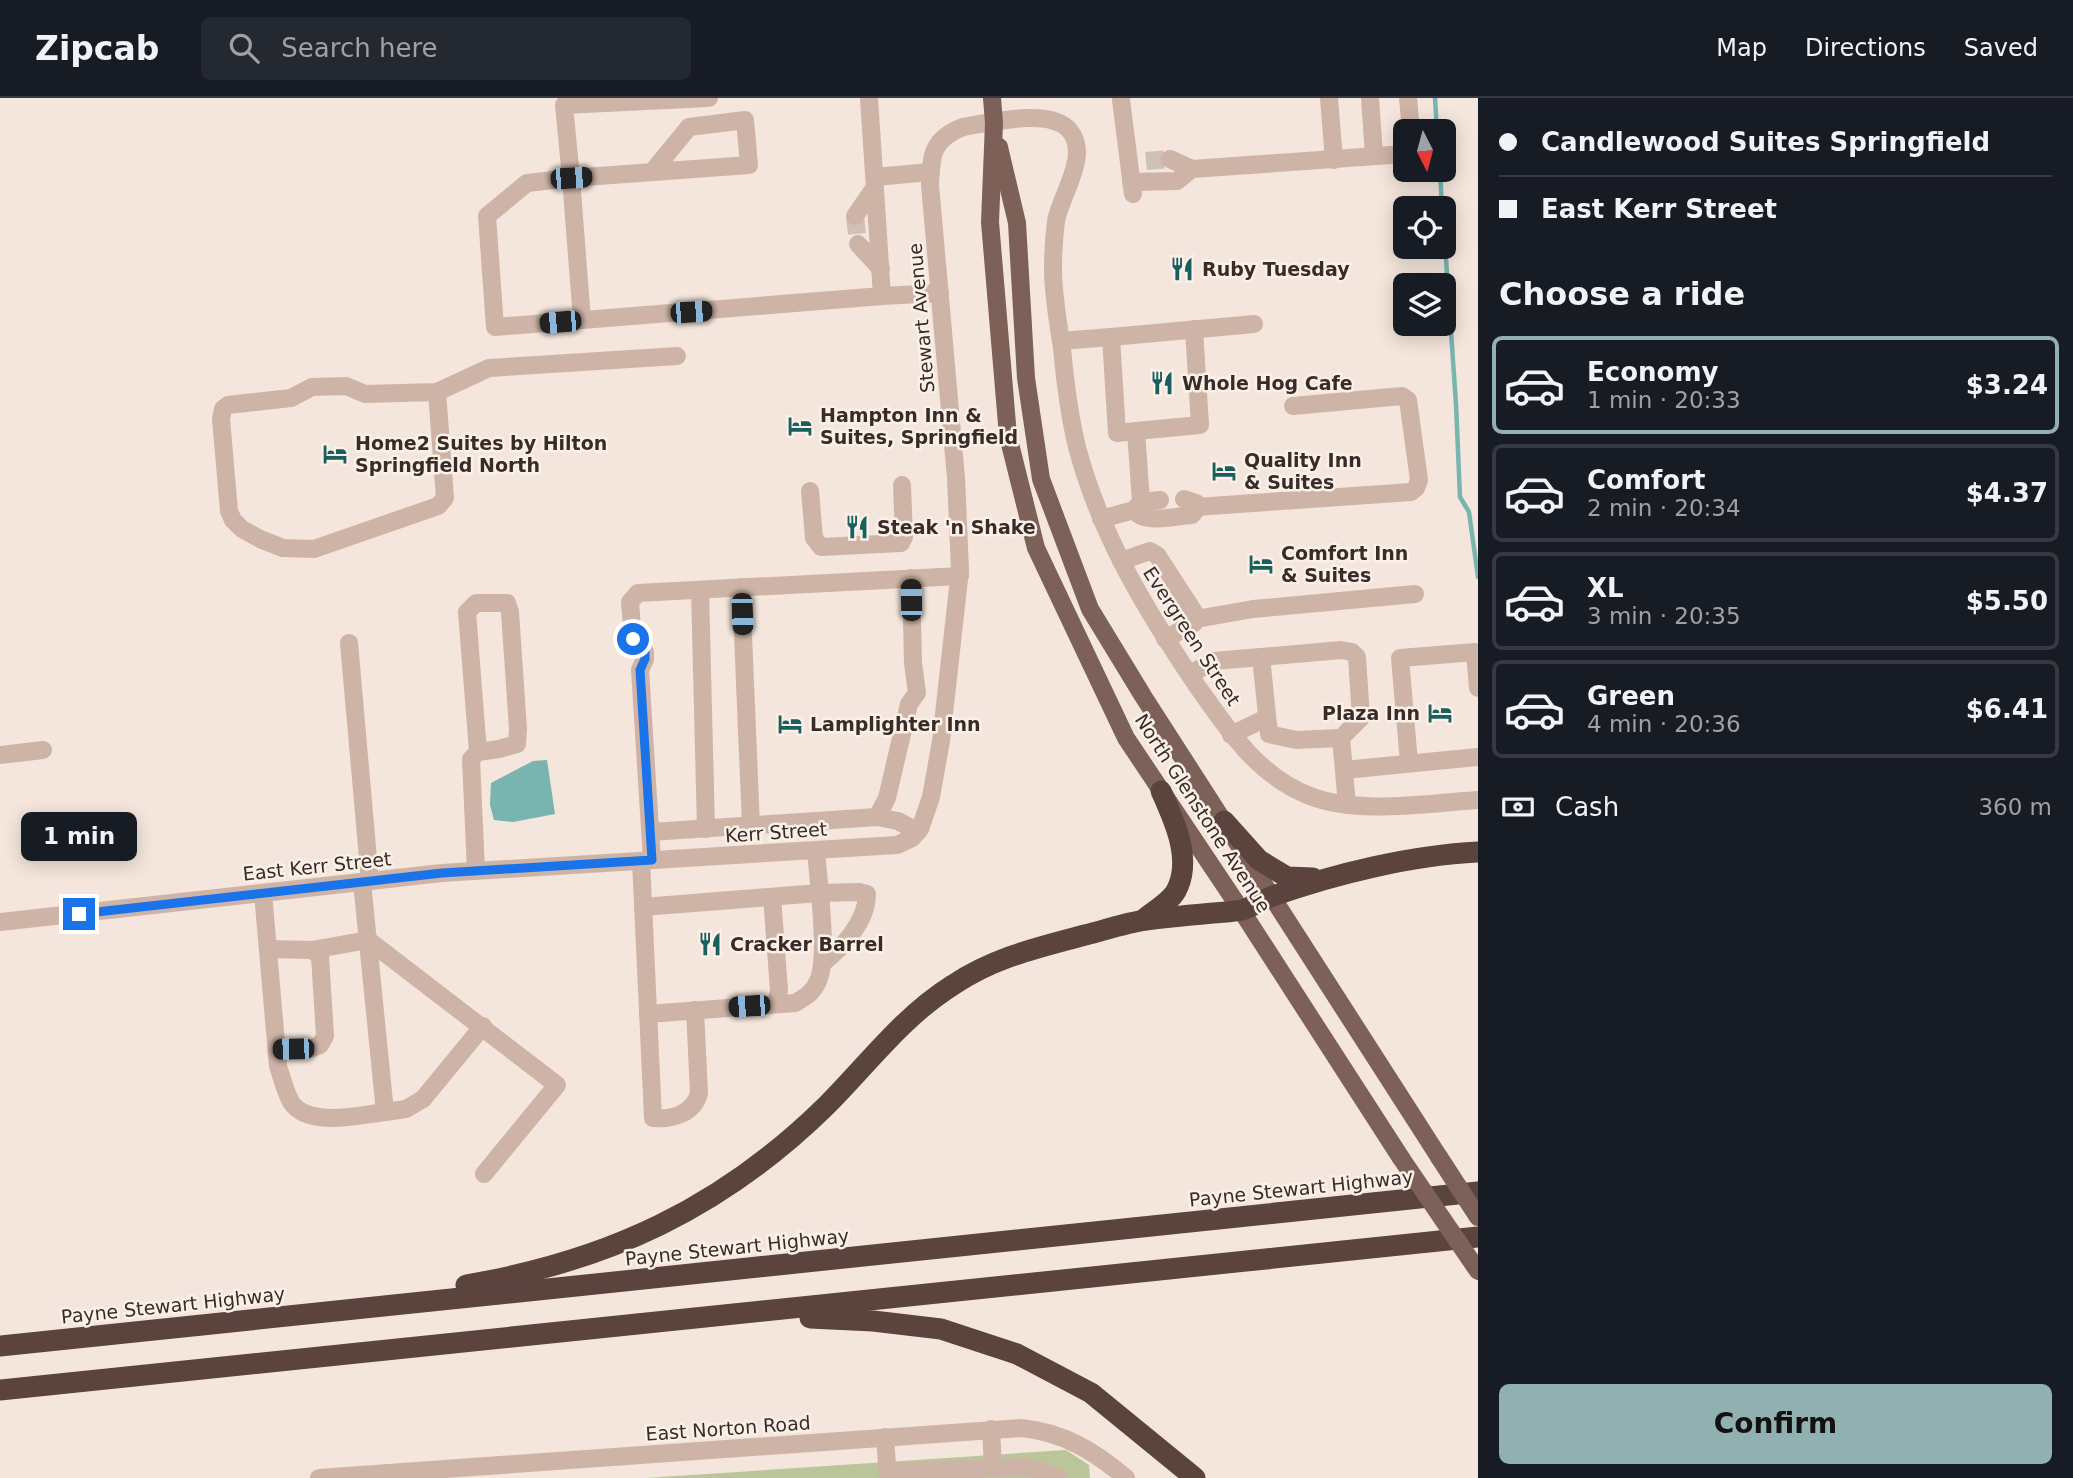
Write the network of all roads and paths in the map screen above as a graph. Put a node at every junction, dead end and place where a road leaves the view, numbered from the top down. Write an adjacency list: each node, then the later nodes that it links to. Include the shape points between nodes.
1 (709, 98): 17 (street, via 564,105)
2 (869, 98): 18 (street)
3 (992, 98): 9 (main road, North Glenstone Avenue)
4 (1329, 98): 13 (street)
5 (1370, 98): 11 (street)
6 (1408, 98): 8 (street)
7 (1121, 100): 14 (street, via 1137,162 1132,188 1177,181)
8 (1410, 119)
9 (994, 123): 16 (street, Stewart Avenue, via 963,127 947,135 933,152); 28 (street, Evergreen Street, via 1048,119 1067,127 1076,143 1076,162 1054,237); 59 (main road, North Glenstone Avenue, via 990,222 1008,436 1035,548 1126,738); 63 (main road, North Glenstone Avenue, via 1017,223 1026,378 1041,480 1090,609)
10 (1393, 155): 11 (street)
11 (1374, 156): 13 (street)
12 (1170, 159): 14 (street)
13 (1334, 160): 14 (street)
14 (1192, 169)
15 (653, 171): 15 (street, via 749,165 745,120 689,127); 17 (street)
16 (931, 172): 18 (street); 22 (street, Stewart Avenue)
17 (571, 178): 24 (street); 24 (street, via 527,183 487,216 495,327)
18 (875, 182): 19 (street); 21 (street)
19 (855, 216)
20 (858, 244): 21 (street)
21 (881, 270): 23 (street)
22 (940, 293): 23 (street); 39 (street, Stewart Avenue, via 957,478)
23 (882, 296): 24 (street)
24 (582, 320)
25 (1254, 324): 26 (street)
26 (1195, 329): 27 (street); 32 (street, via 1200,425)
27 (1111, 337): 28 (street); 32 (street, via 1117,433)
28 (1061, 341): 37 (street, Evergreen Street, via 1072,424)
29 (677, 356): 30 (street, via 489,368)
30 (437, 391): 30 (street, via 365,394 346,386 312,387 291,398 228,405 221,419 226,499 233,520 283,548 314,549 438,506 445,498)
31 (1293, 406): 36 (street, via 1402,396 1408,400 1419,480 1416,488 1411,492 1190,503 1192,515 1154,518 1141,517)
32 (1136, 431): 36 (street)
33 (902, 485): 34 (street, via 901,543 821,547 814,538)
34 (810, 491)
35 (1160, 500): 36 (street)
36 (1137, 506): 37 (street)
37 (1101, 519): 38 (street, Evergreen Street)
38 (1121, 561): 44 (street, via 1144,552 1157,555); 45 (street, Evergreen Street)
39 (960, 576): 40 (street); 67 (street, Stewart Avenue, via 937,770 923,823)
40 (911, 578): 41 (street); 62 (street, via 917,693 909,704 887,797)
41 (741, 587): 42 (street); 64 (street)
42 (700, 590): 65 (street); 66 (street, via 638,593 630,602 633,639 645,652 640,670)
43 (1415, 594): 44 (street)
44 (1196, 619): 45 (street)
45 (1165, 639): 48 (street, Evergreen Street)
46 (349, 643): 73 (street)
47 (1261, 657): 48 (street, via 1214,661); 50 (street); 52 (street, via 1342,650 1357,657 1362,718)
48 (1190, 674): 51 (street, Evergreen Street)
49 (1478, 688): 57 (street, via 1475,652 1400,658)
50 (1266, 718): 51 (street); 52 (street, via 1269,734 1296,740)
51 (1231, 735): 61 (street, Evergreen Street, via 1282,782 1311,797)
52 (1341, 738): 58 (street)
53 (43, 750): 55 (street)
54 (478, 751): 54 (street, via 517,744 507,603 476,603 467,612); 71 (street, via 471,759)
55 (0, 755)
56 (1478, 757): 57 (street)
57 (1409, 763): 58 (street)
58 (1344, 770): 61 (street)
59 (1161, 791): 79 (main road, North Glenstone Avenue); 80 (highway, via 1175,821 1182,870 1176,893)
60 (1478, 800): 61 (street, Evergreen Street)
61 (1347, 805)
62 (877, 817): 64 (street); 67 (street, via 898,821)
63 (1224, 821): 72 (highway, via 1259,860 1287,877); 77 (main road, North Glenstone Avenue)
64 (751, 826): 65 (street)
65 (706, 829): 66 (street)
66 (651, 832): 70 (street)
67 (915, 835): 68 (street, Kerr Street, via 897,845)
68 (816, 850): 70 (street, Kerr Street); 75 (street)
69 (1478, 852): 72 (highway, via 1436,855)
70 (646, 861): 71 (street, East Kerr Street); 78 (street)
71 (476, 871): 73 (street, East Kerr Street)
72 (1336, 877): 77 (highway)
73 (366, 881): 74 (street, East Kerr Street); 82 (street)
74 (263, 893): 81 (street, East Kerr Street); 83 (street)
75 (819, 893): 76 (street); 85 (street); 85 (street, via 867,894 867,905 843,947)
76 (772, 897): 78 (street); 86 (street, via 779,990)
77 (1272, 897): 79 (highway); 94 (main road, North Glenstone Avenue, bridge)
78 (643, 907): 88 (street)
79 (1241, 910): 80 (highway); 96 (main road, North Glenstone Avenue, bridge)
80 (1143, 920): 97 (highway, via 1031,948 954,983 902,1024 776,1151 724,1189 640,1236 582,1259 521,1275)
81 (0, 922)
82 (368, 940): 84 (street); 89 (street); 91 (street)
83 (268, 949): 84 (street); 90 (street)
84 (312, 950): 90 (street, via 320,956 325,1035 320,1045 310,1049)
85 (823, 963): 86 (street, via 809,995 795,1003)
86 (776, 1004): 87 (street)
87 (695, 1010): 88 (street); 88 (street, via 696,1103 688,1112 662,1119 653,1118)
88 (648, 1014)
89 (483, 1026): 91 (street, via 423,1099 406,1109); 92 (street, via 557,1085)
90 (277, 1049): 91 (street, via 293,1105 310,1117)
91 (385, 1112)
92 (484, 1174)
93 (1478, 1192): 97 (highway, Payne Stewart Highway)
94 (1478, 1217)
95 (1478, 1237): 98 (highway)
96 (1478, 1271)
97 (256, 1320): 99 (highway, Payne Stewart Highway)
98 (616, 1327): 100 (highway); 108 (highway, via 789,1317 941,1329 1017,1354 1075,1384 1115,1410)
99 (0, 1346)
100 (0, 1390)
101 (991, 1430): 102 (street, East Norton Road); 103 (street); 105 (street, East Norton Road, via 1034,1429 1063,1436 1096,1454)
102 (885, 1437): 104 (street); 106 (street, East Norton Road)
103 (993, 1467): 104 (street); 107 (street, via 1028,1466)
104 (888, 1475)
105 (1119, 1476)
106 (319, 1478)
107 (1058, 1478)
108 (1195, 1478)

